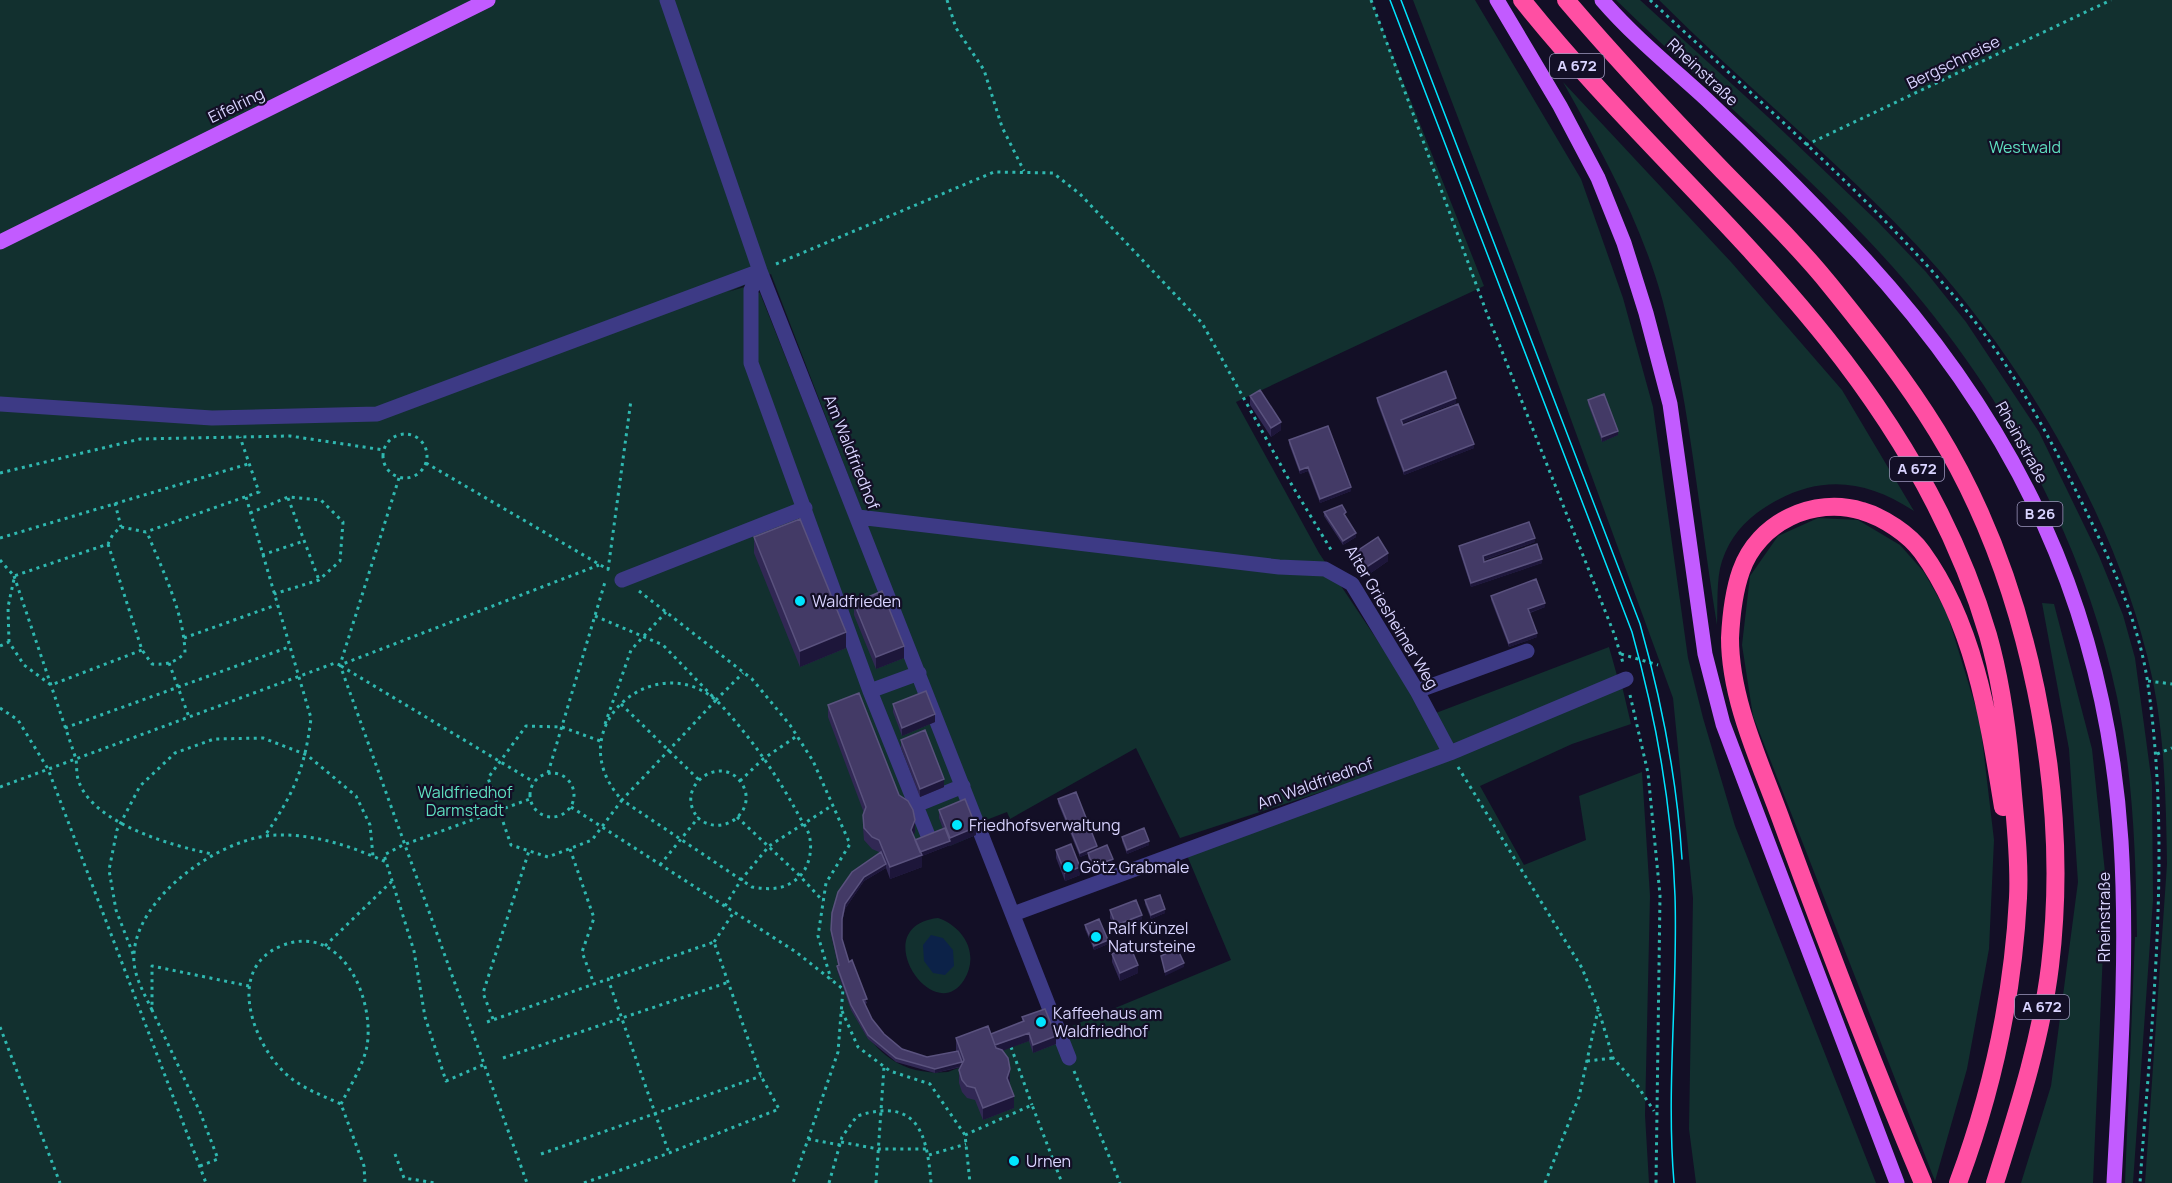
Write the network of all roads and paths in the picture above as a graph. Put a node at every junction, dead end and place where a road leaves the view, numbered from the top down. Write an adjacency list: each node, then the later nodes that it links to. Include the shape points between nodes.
1 (488, 0): 13 (main road, Eifelring)
2 (668, 0): 14 (street, Am Waldfriedhof)
3 (946, 0): 12 (path, via 956,28 984,70 1002,127)
4 (1371, 0): 54 (path, via 1486,311)
5 (1497, 0): 175 (main road, via 1573,130 1598,178 1624,243 1670,404 1705,654 1723,724)
6 (1522, 0): 116 (highway, A 672, via 1591,83 1691,187 1825,337 1876,403 1915,466 1964,568 1988,634 2001,688 2014,808)
7 (1566, 0): 178 (highway, A 672, via 1815,267 1884,354 1939,434 1996,552 2033,671 2053,826 2055,898 2049,968 2036,1034)
8 (1602, 0): 179 (main road, Rheinstraße / B 26, via 1728,120 1906,307 1986,414 2041,516 2062,566 2096,672 2116,795 2123,904)
9 (1650, 0): 11 (path)
10 (2110, 0): 11 (path, Bergschneise)
11 (1806, 145): 62 (path, via 1879,214 1955,297 2018,384 2103,545 2127,606)
12 (1023, 171): 14 (path, via 994,172); 35 (path, Alter Griesheimer Weg, via 1053,173 1080,194 1202,323)
13 (0, 242)
14 (760, 271): 16 (street, via 377,414 212,418); 26 (street, via 751,290 751,363); 28 (street, Am Waldfriedhof)
15 (631, 400): 38 (path)
16 (0, 404)
17 (240, 437): 18 (path, via 290,436); 20 (path); 21 (path, via 140,440)
18 (384, 450): 19 (path, via 398,435 411,435 423,443 428,456); 22 (path, via 388,470)
19 (426, 463): 22 (path, via 413,477); 37 (path)
20 (249, 464): 23 (path, via 259,492); 25 (path)
21 (0, 473)
22 (399, 478): 56 (path)
23 (246, 497): 27 (path); 30 (path)
24 (288, 497): 27 (path); 32 (path); 40 (path, via 321,500 343,522 340,561)
25 (115, 503): 29 (path); 31 (path)
26 (805, 508): 41 (street); 65 (street)
27 (250, 513): 34 (path)
28 (858, 517): 59 (street, Am Waldfriedhof); 66 (street, Alter Griesheimer Weg, via 1279,567 1325,568 1352,585)
29 (121, 527): 30 (path); 33 (path)
30 (146, 532): 48 (path)
31 (0, 538)
32 (304, 541): 34 (path); 40 (path)
33 (108, 544): 39 (path); 52 (path)
34 (262, 555): 43 (path)
35 (1334, 555)
36 (0, 560): 39 (path)
37 (600, 565): 38 (path); 56 (path)
38 (608, 570): 41 (path)
39 (14, 576): 49 (path, via 8,607); 64 (path)
40 (319, 580): 43 (path)
41 (622, 580): 45 (path)
42 (605, 582): 46 (path)
43 (274, 594): 44 (path)
44 (277, 604): 48 (path); 51 (path)
45 (666, 612): 47 (path); 58 (path)
46 (594, 616): 47 (path); 71 (path)
47 (645, 637): 67 (path, via 663,645); 73 (path, via 631,650)
48 (184, 638): 55 (path, via 185,653)
49 (9, 642): 50 (path); 64 (path, via 24,665)
50 (0, 646)
51 (289, 647): 60 (path); 72 (path)
52 (142, 650): 55 (path, via 152,664); 64 (path)
53 (1527, 651): 66 (street)
54 (1621, 654): 57 (path); 61 (path)
55 (169, 663): 70 (path)
56 (340, 665): 60 (path, via 335,663); 83 (path); 105 (path)
57 (1658, 665)
58 (743, 672): 67 (path); 74 (path)
59 (919, 673): 65 (street); 89 (street, Am Waldfriedhof)
60 (298, 676): 70 (path); 79 (path, via 311,718)
61 (1626, 679): 78 (street, Am Waldfriedhof); 148 (path, via 1648,773 1660,895)
62 (2148, 681): 63 (path); 80 (path)
63 (2172, 684)
64 (51, 685): 72 (path)
65 (870, 691): 94 (street)
66 (1417, 691): 78 (street, Alter Griesheimer Weg)
67 (716, 700): 68 (path, via 698,690 660,684 634,692); 77 (path); 82 (path)
68 (621, 704): 73 (path); 77 (path)
69 (0, 708): 84 (path, via 18,720)
70 (189, 717): 81 (path)
71 (562, 726): 75 (path); 83 (path, via 526,726); 85 (path)
72 (65, 728): 81 (path)
73 (603, 731): 75 (path)
74 (797, 736): 82 (path); 93 (path)
75 (600, 741): 92 (path, via 605,781)
76 (2172, 748): 80 (path)
77 (669, 750): 86 (path); 92 (path)
78 (1450, 753): 120 (street, Am Waldfriedhof); 129 (path, via 1582,968)
79 (307, 755): 99 (path, via 263,738 214,739 175,753 140,786); 102 (path, via 289,800); 110 (path, via 356,796 370,825)
80 (2157, 755): 180 (path, via 2160,876)
81 (76, 759): 84 (path); 99 (path, via 79,782 95,806)
82 (763, 759): 87 (path); 100 (path)
83 (501, 761): 88 (path); 96 (path, via 488,778)
84 (48, 769): 90 (path); 159 (path)
85 (548, 773): 88 (path); 95 (path, via 568,779 574,792)
86 (699, 780): 87 (path, via 715,771); 98 (path, via 690,796)
87 (740, 781): 97 (path, via 746,795 744,809)
88 (534, 782): 91 (path)
89 (963, 786): 94 (street); 120 (street, Am Waldfriedhof)
90 (0, 787)
91 (530, 799): 95 (path, via 541,816 560,815); 96 (path)
92 (622, 800): 101 (path); 104 (path)
93 (833, 805): 100 (path); 117 (path, via 850,844 826,883)
94 (916, 805): 103 (street)
95 (571, 807): 101 (path)
96 (499, 810): 105 (path); 108 (path, via 511,845)
97 (737, 817): 98 (path, via 720,827 706,825); 106 (path)
98 (698, 818): 104 (path)
99 (122, 822): 109 (path, via 175,846); 123 (path, via 109,870 116,910)
100 (803, 824): 106 (path); 113 (path, via 810,836 811,852)
101 (602, 827): 107 (path, via 592,840); 119 (path)
102 (263, 838): 109 (path); 110 (path, via 311,837)
103 (929, 838)
104 (680, 840): 112 (path); 115 (path)
105 (403, 845): 111 (path, via 384,855); 164 (path)
106 (769, 846): 113 (path); 115 (path)
107 (570, 849): 108 (path, via 549,856); 127 (path, via 594,918 582,952)
108 (529, 851): 133 (path, via 483,993)
109 (212, 854): 123 (path, via 165,892 141,924)
110 (373, 856): 111 (path)
111 (386, 862): 114 (path)
112 (660, 865)
113 (800, 876): 115 (path, via 776,889 752,887); 117 (path)
114 (393, 880): 122 (path); 141 (path, via 414,951 425,1017 446,1081)
115 (741, 880): 118 (path)
116 (2018, 896): 176 (highway, via 1988,716 1960,621 1921,550 1877,515 1847,506 1815,507 1793,514 1757,544 1742,569 1730,639 1740,705 1801,873); 177 (highway, A 672, via 2002,1024 1987,1095)
117 (823, 902): 125 (path, via 818,936)
118 (724, 906)
119 (734, 912): 121 (path); 125 (path)
120 (1013, 914): 138 (street, Am Waldfriedhof)
121 (714, 942): 124 (path); 126 (path)
122 (325, 946): 128 (path, via 301,942 283,945 266,955); 144 (path, via 341,957 354,975 364,996 369,1022 365,1053)
123 (133, 954): 130 (path, via 139,983)
124 (608, 979): 127 (path); 132 (path)
125 (831, 979): 131 (path, via 843,989)
126 (729, 981): 132 (path); 143 (path)
127 (594, 984): 133 (path)
128 (249, 986): 130 (path, via 152,966); 144 (path, via 257,1033 271,1058 303,1087)
129 (1598, 1008): 139 (path); 140 (path)
130 (152, 1010): 159 (path, via 218,1160)
131 (842, 1010): 142 (path, via 858,1047); 150 (path, via 838,1052)
132 (621, 1018): 137 (path); 147 (path)
133 (493, 1019): 134 (path)
134 (486, 1022)
135 (0, 1027): 160 (path)
136 (1011, 1047): 145 (path)
137 (503, 1058)
138 (1069, 1058): 172 (path)
139 (1613, 1058): 140 (path); 148 (path)
140 (1587, 1061): 173 (path, via 1579,1097)
141 (483, 1065)
142 (884, 1067): 146 (path); 149 (path, via 930,1084)
143 (761, 1076): 147 (path); 155 (path, via 779,1109)
144 (341, 1104): 162 (path, via 364,1166)
145 (1032, 1105): 149 (path); 171 (path)
146 (881, 1110): 151 (path, via 857,1116); 153 (path); 154 (path, via 891,1108 904,1114 919,1127)
147 (654, 1112): 155 (path); 157 (path)
148 (1655, 1112): 174 (path)
149 (965, 1135): 152 (path)
150 (808, 1139): 151 (path); 166 (path)
151 (840, 1143): 153 (path); 167 (path)
152 (966, 1144): 158 (path); 170 (path)
153 (878, 1149): 154 (path); 168 (path)
154 (928, 1149): 158 (path)
155 (669, 1153): 165 (path)
156 (395, 1154): 163 (path, via 404,1178)
157 (541, 1154)
158 (929, 1155): 169 (path)
159 (200, 1166): 161 (path)
160 (60, 1183)
161 (206, 1183)
162 (365, 1183)
163 (436, 1183)
164 (526, 1183)
165 (584, 1183)
166 (793, 1183)
167 (829, 1183)
168 (876, 1183)
169 (931, 1183)
170 (970, 1183)
171 (1062, 1183)
172 (1120, 1183)
173 (1545, 1183)
174 (1656, 1183)
175 (1897, 1183)
176 (1923, 1183)
177 (1959, 1183)
178 (1995, 1183)
179 (2114, 1183)
180 (2139, 1183)

